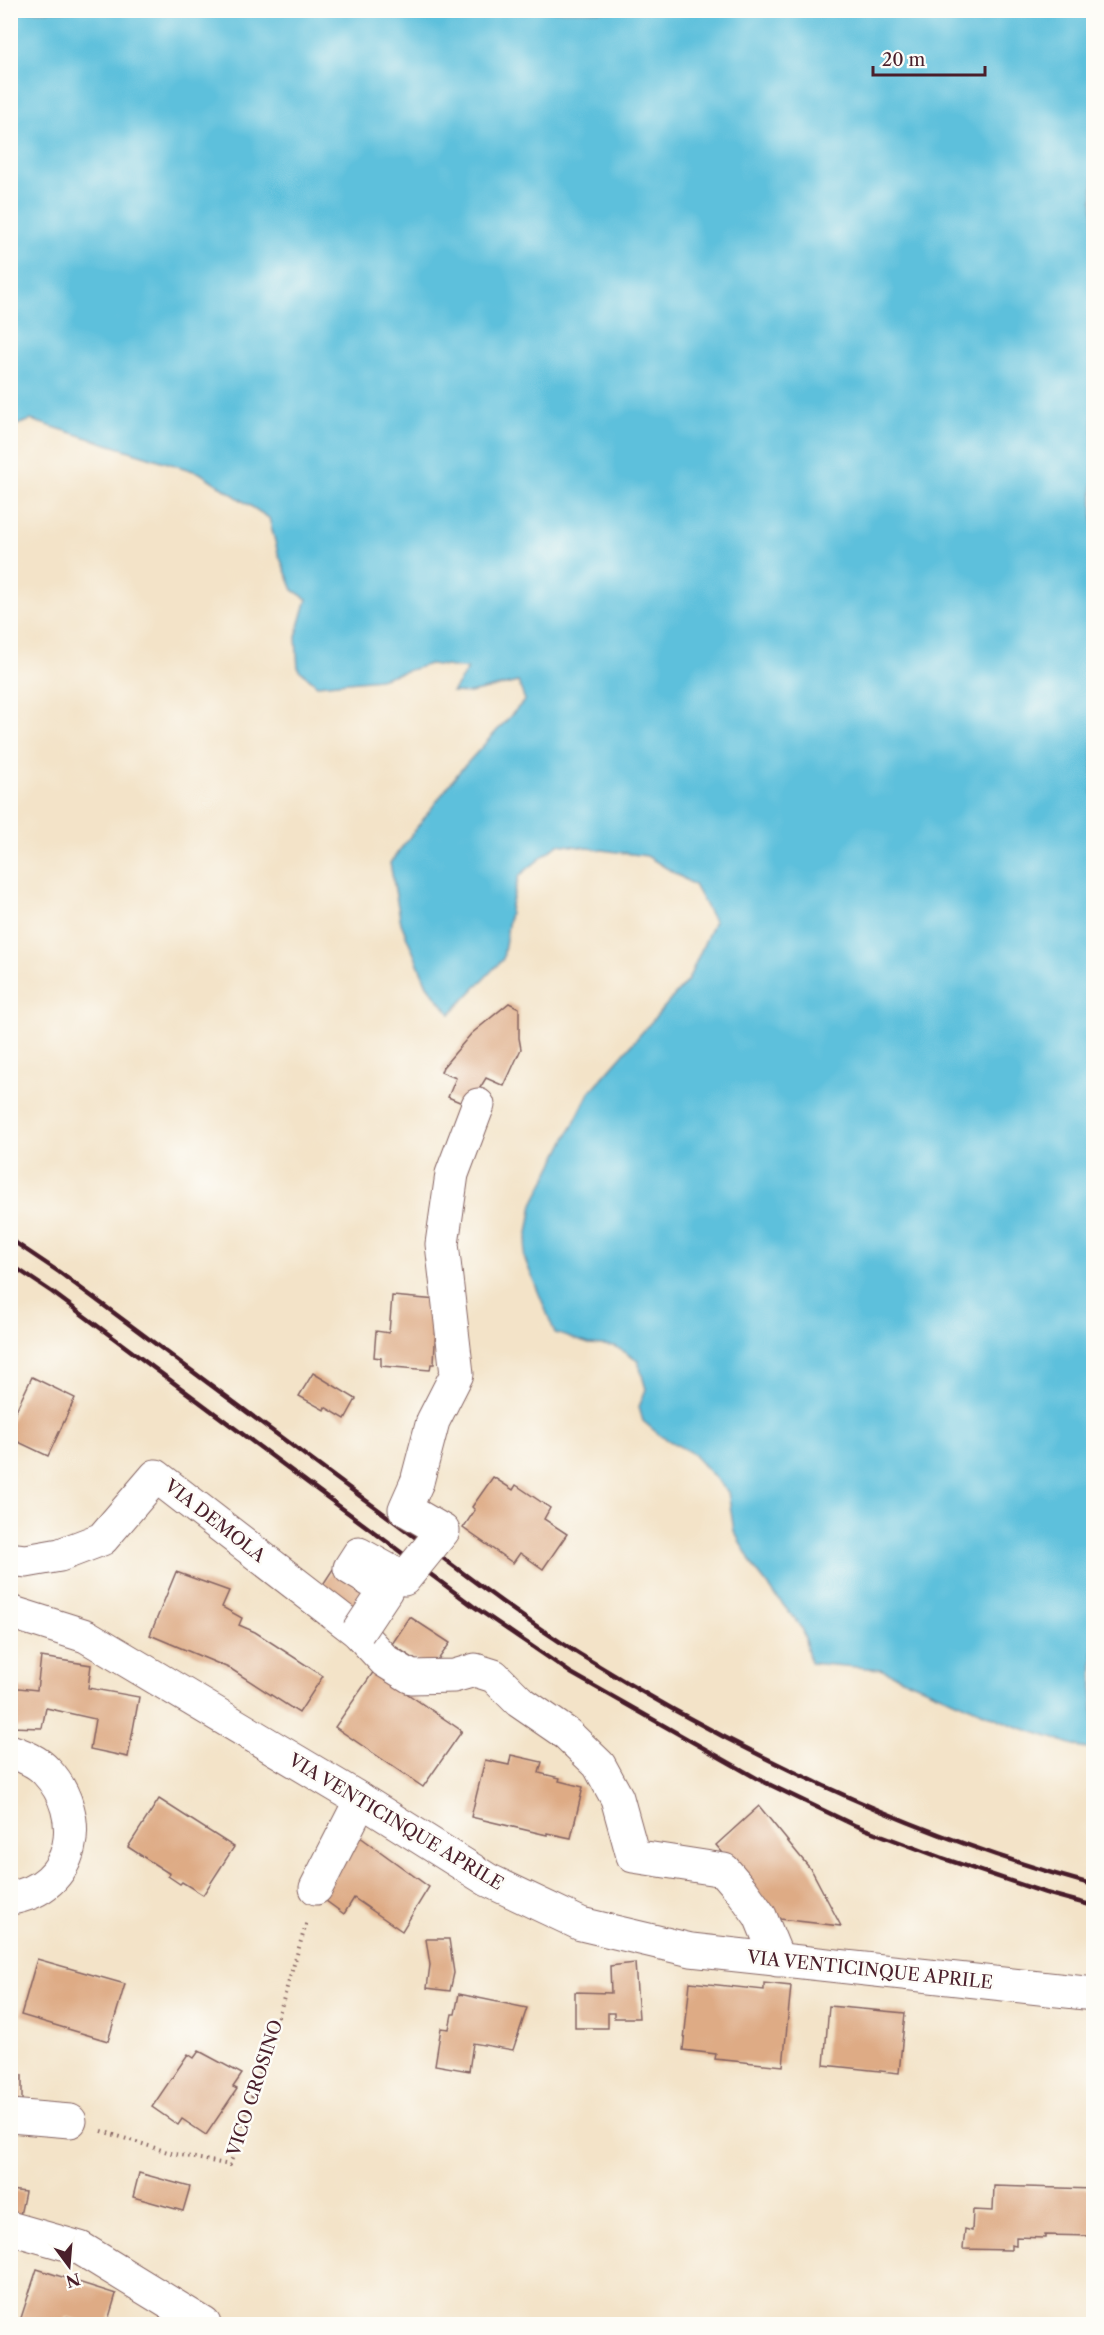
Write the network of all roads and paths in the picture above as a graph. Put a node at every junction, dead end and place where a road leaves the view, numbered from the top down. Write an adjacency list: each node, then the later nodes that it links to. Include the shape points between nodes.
1 (478, 1105): 4 (street, bridge, via 452,1174 442,1244 457,1374 433,1421 417,1482 405,1509 443,1531 405,1579 359,1554 350,1568 386,1590)
2 (10, 1559): 4 (street, VIA DEMOLA, via 27,1561 60,1556 102,1539 156,1476)
3 (10, 1612): 6 (street, VIA VENTICINQUE APRILE, via 86,1636)
4 (358, 1632): 9 (street, via 385,1661 411,1677 454,1676 476,1670 494,1676 599,1765 617,1798 633,1856 724,1870 760,1916)
5 (10, 1751): 8 (street, via 45,1770 57,1785 71,1824 71,1844 56,1875 38,1890)
6 (361, 1800): 7 (street); 9 (street, VIA VENTICINQUE APRILE, via 488,1880 580,1923 691,1950)
7 (316, 1888): 12 (path, VICO CROSINO, via 230,2165 171,2152)
8 (10, 1898)
9 (778, 1959): 10 (street, VIA VENTICINQUE APRILE)
10 (1094, 1994)
11 (10, 2116): 12 (street)
12 (70, 2121)
13 (10, 2228): 14 (street, via 80,2248)
14 (204, 2325)

